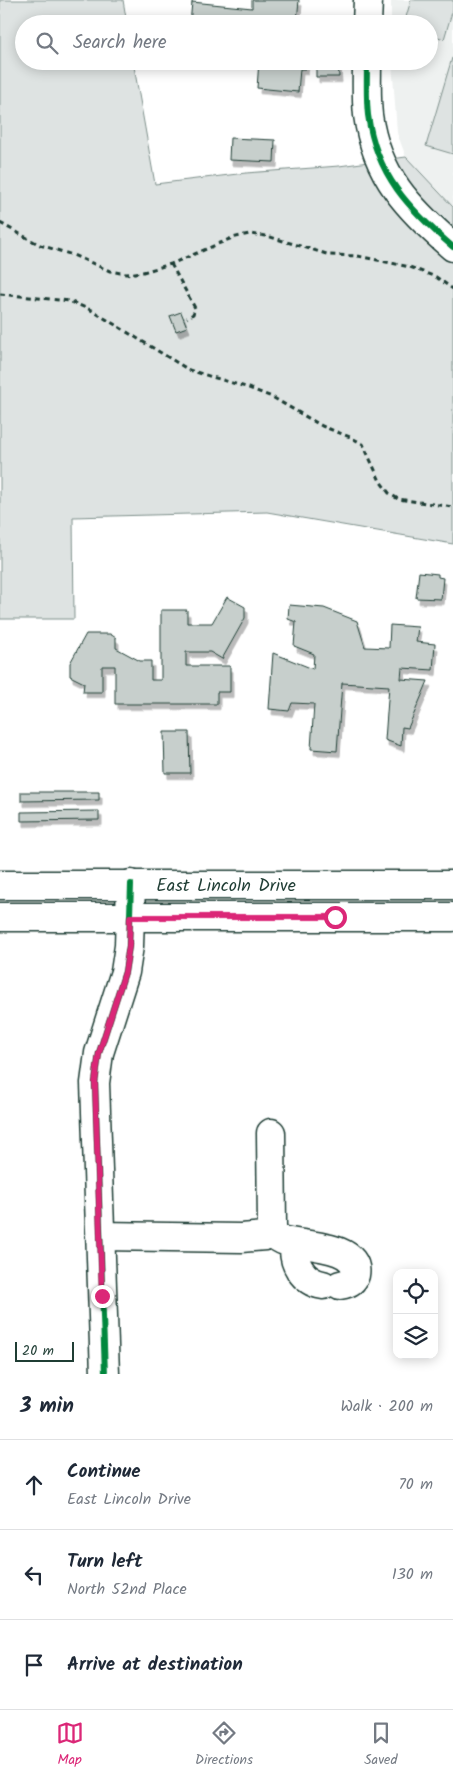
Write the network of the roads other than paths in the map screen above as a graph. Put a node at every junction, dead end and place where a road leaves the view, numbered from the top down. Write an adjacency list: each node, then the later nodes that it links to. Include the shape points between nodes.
1 (368, 0): 2 (main road)
2 (367, 15)
3 (367, 70): 4 (main road, via 368,113 382,167 413,209)
4 (453, 247)
5 (131, 884): 6 (main road, East Lincoln Drive); 7 (main road, East Lincoln Drive); 9 (main road)
6 (0, 885)
7 (453, 885)
8 (0, 917): 9 (main road, East Lincoln Drive)
9 (130, 917): 10 (main road, East Lincoln Drive); 13 (main road, via 125,972 99,1053 95,1083)
10 (453, 917)
11 (271, 1134): 12 (main road, via 272,1227)
12 (269, 1231): 13 (main road, via 265,1236 241,1238); 14 (main road, via 284,1241)
13 (100, 1236): 15 (main road)
14 (295, 1242): 14 (main road, via 336,1250 351,1259 355,1268 354,1278 350,1282 332,1285 310,1281 294,1256)
15 (105, 1374)

